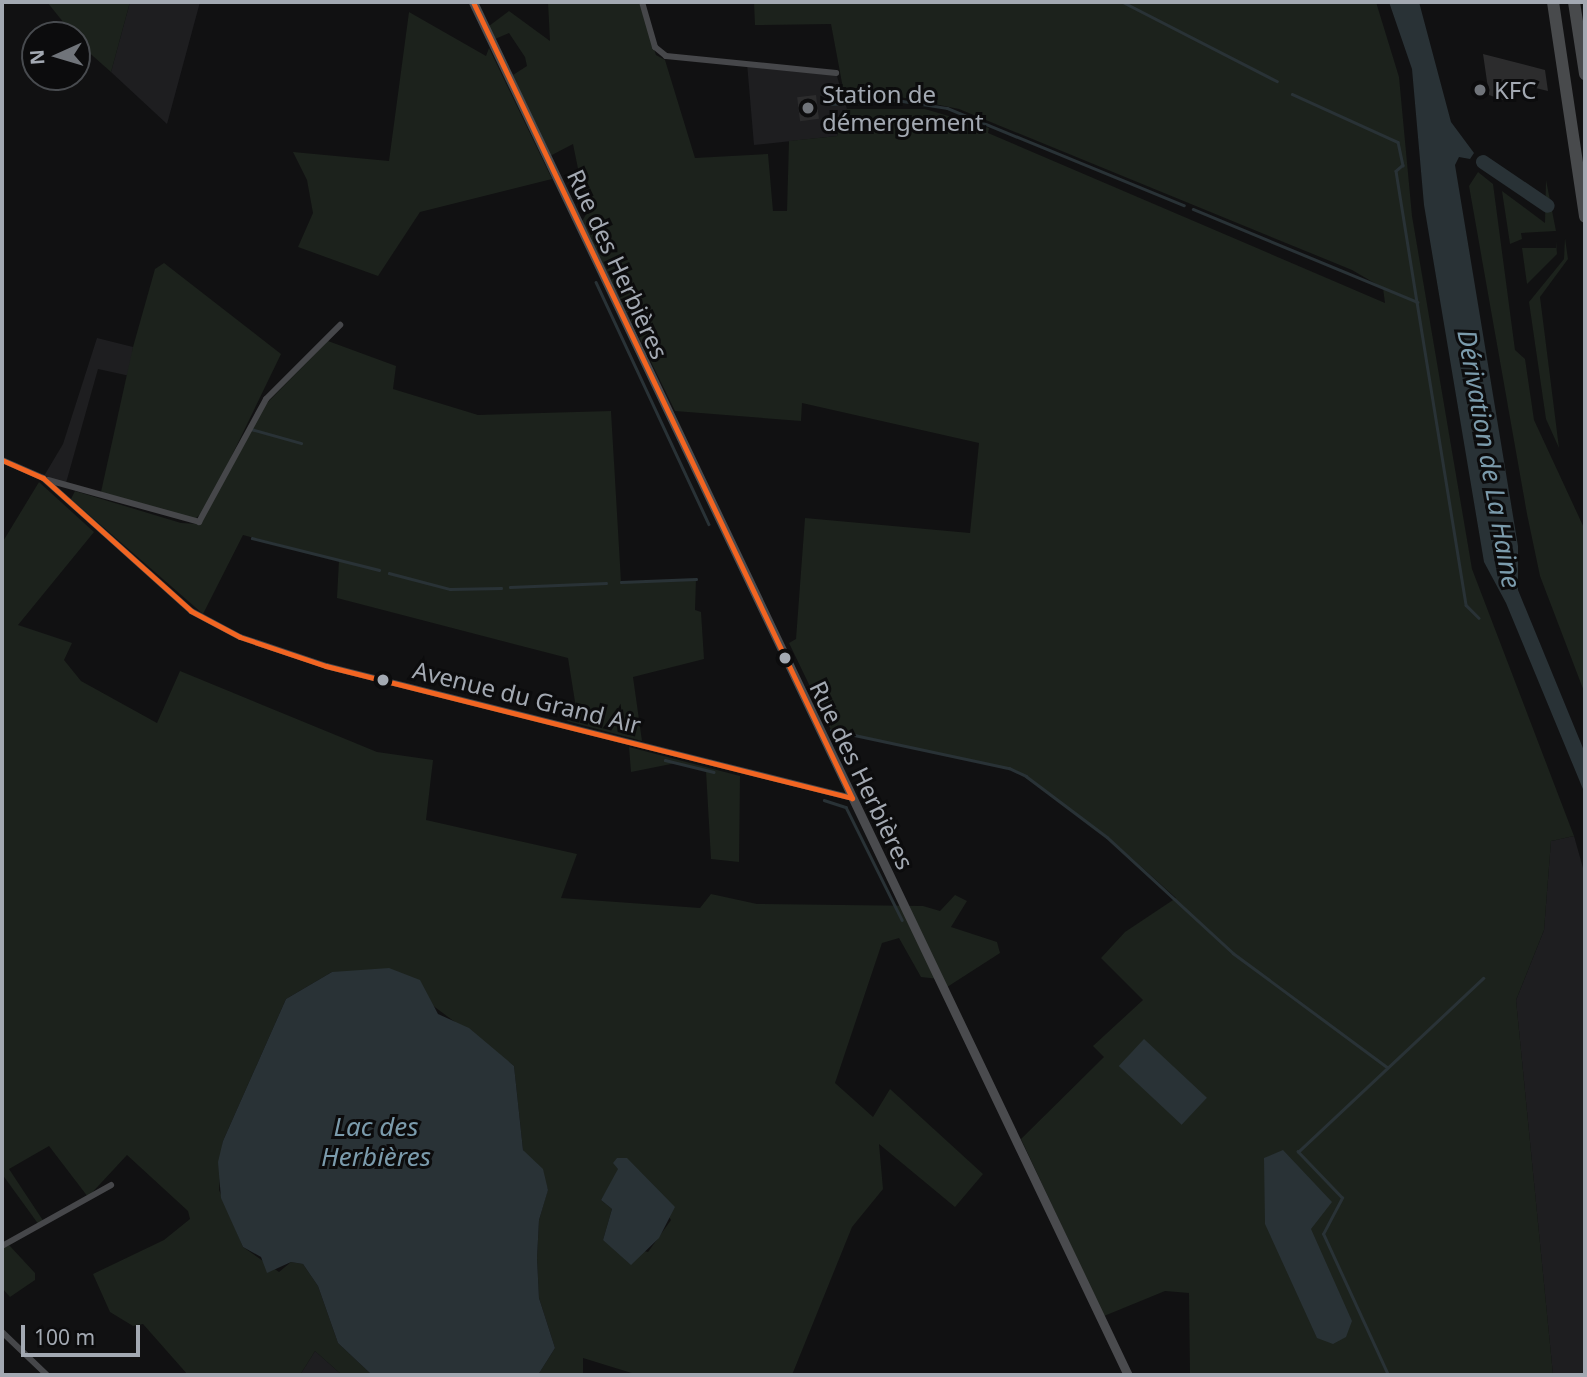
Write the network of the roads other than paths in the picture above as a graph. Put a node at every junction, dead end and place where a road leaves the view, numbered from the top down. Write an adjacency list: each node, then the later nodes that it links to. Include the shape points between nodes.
1 (473, 2): 11 (street, Rue des Herbières)
2 (642, 2): 5 (street, via 662,55)
3 (1552, 2): 7 (highway)
4 (1574, 2): 6 (highway)
5 (836, 73)
6 (1585, 74)
7 (1585, 217)
8 (340, 325): 10 (street, via 266,399 199,522)
9 (2, 460): 10 (street, Avenue du Grand Air)
10 (43, 478): 11 (street, Avenue du Grand Air, via 191,611 240,637 326,666)
11 (852, 798): 16 (street, Rue des Herbières)
12 (111, 1185): 13 (street)
13 (2, 1246)
14 (2, 1332): 15 (street)
15 (47, 1375)
16 (1128, 1375)

